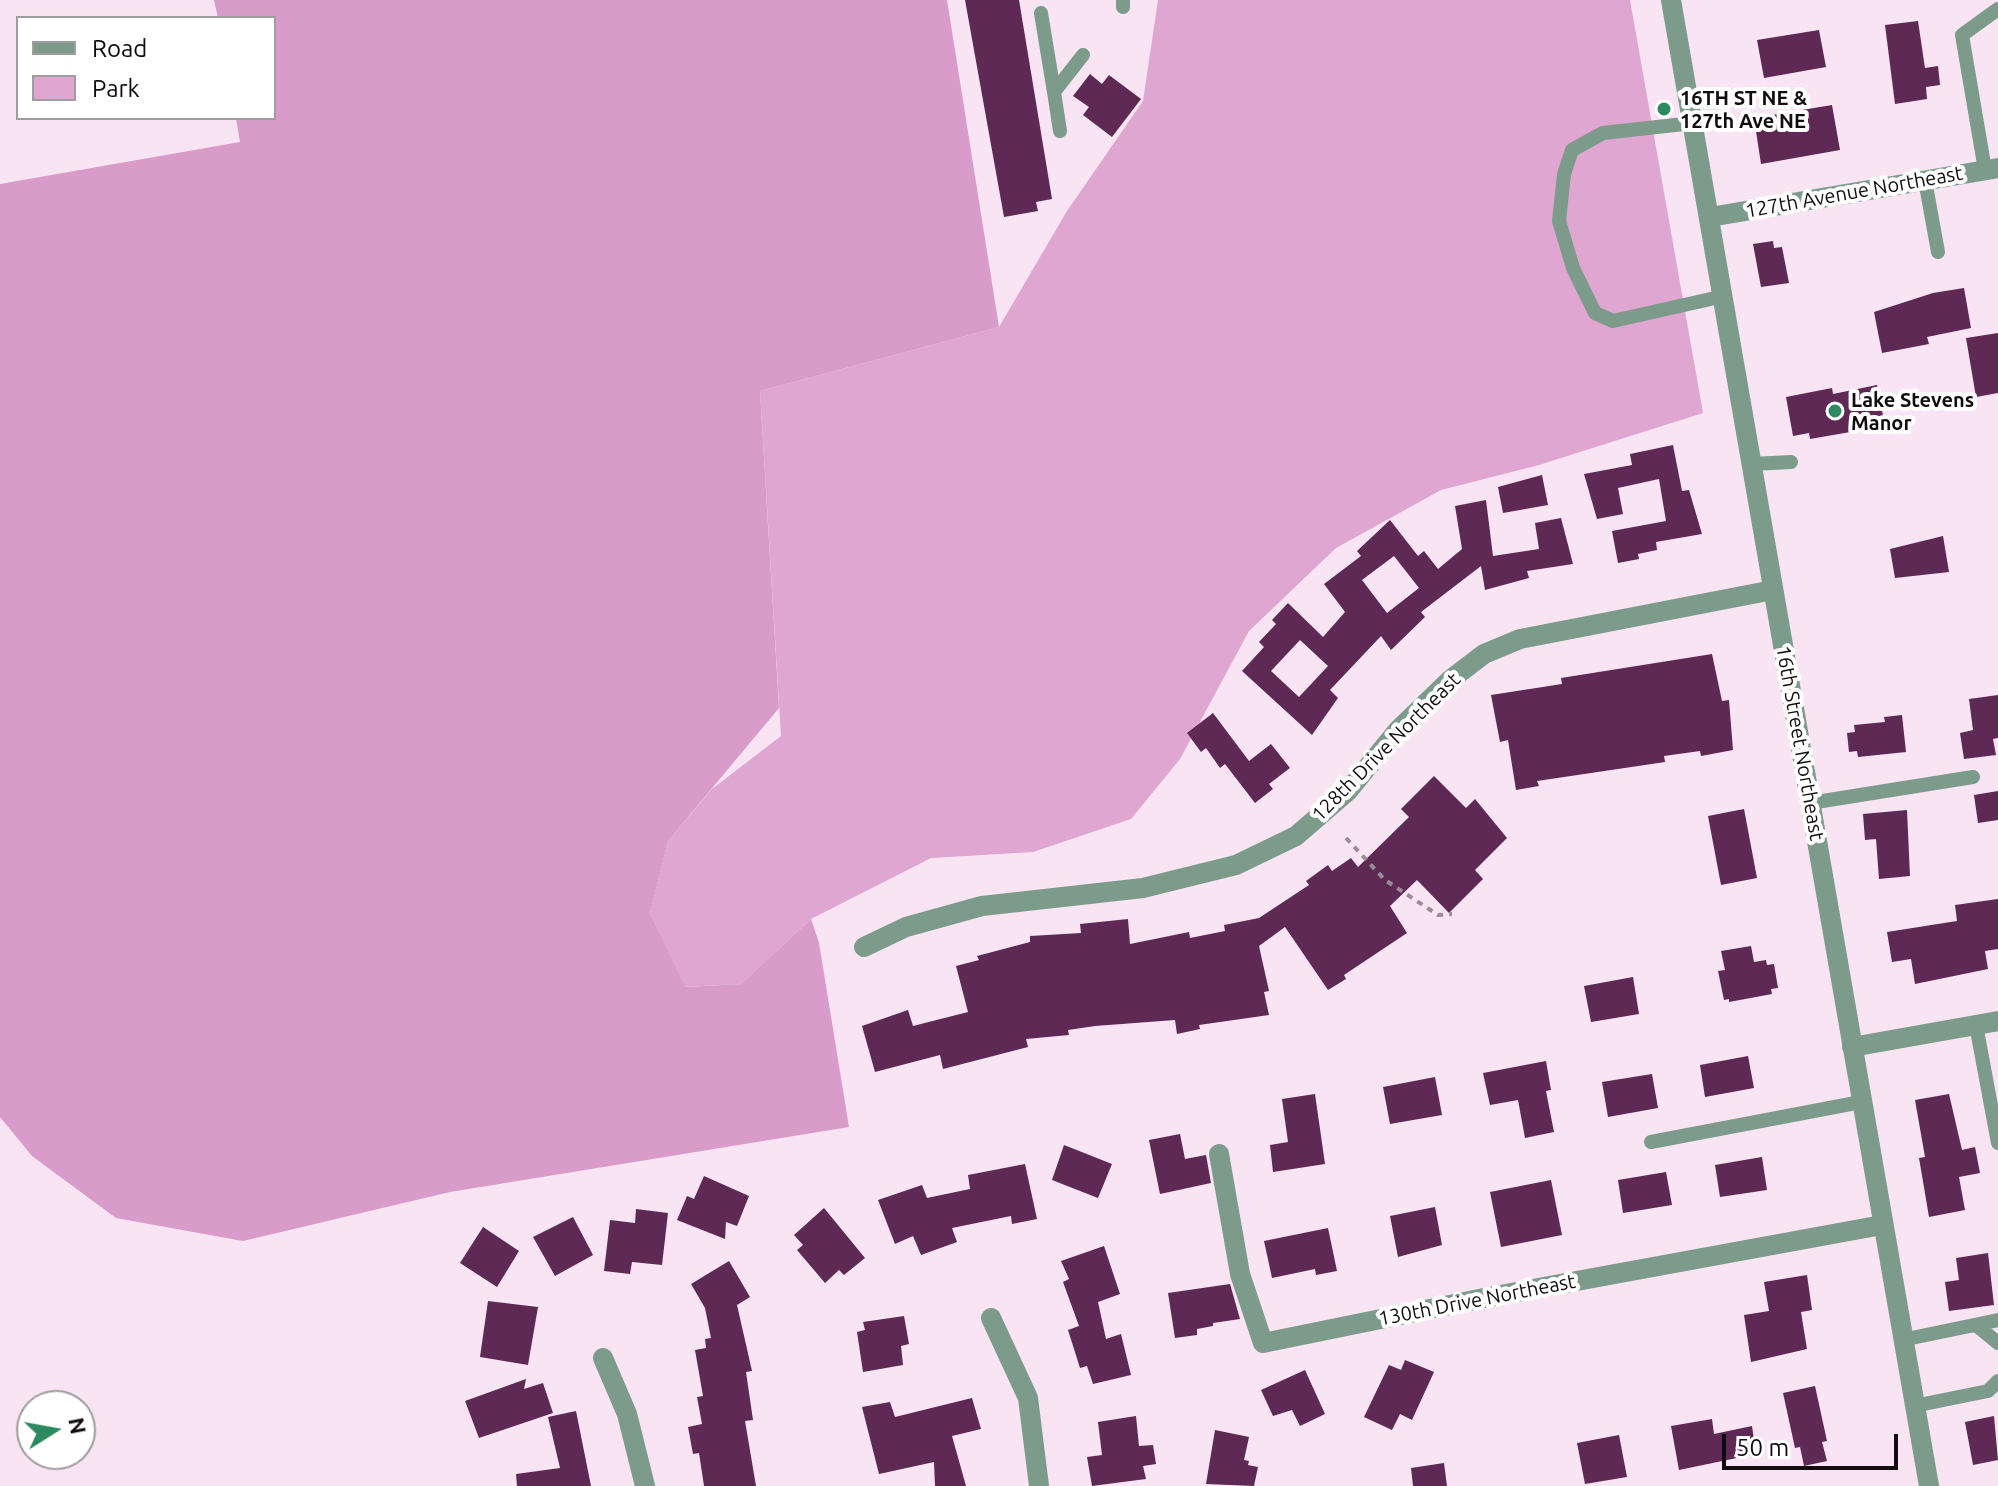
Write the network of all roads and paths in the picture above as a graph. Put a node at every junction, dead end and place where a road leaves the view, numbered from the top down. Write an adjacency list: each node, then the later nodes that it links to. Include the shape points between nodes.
1 (1671, 0): 6 (street, 16th Street Northeast)
2 (1998, 9): 8 (lane, via 1962,35)
3 (1041, 13): 5 (lane)
4 (1083, 55): 5 (lane)
5 (1054, 92): 7 (lane)
6 (1693, 123): 10 (street, 16th Street Northeast); 12 (lane, via 1603,133 1572,150 1559,221 1573,268 1595,313 1613,321)
7 (1060, 131)
8 (1991, 169): 9 (street, 127th Avenue Northeast)
9 (1925, 180): 10 (street, 127th Avenue Northeast); 11 (lane)
10 (1710, 217): 12 (street, 16th Street Northeast)
11 (1938, 252)
12 (1724, 296): 14 (street, 16th Street Northeast)
13 (1791, 462): 14 (lane)
14 (1752, 464): 15 (street, 16th Street Northeast)
15 (1773, 590): 17 (street, 16th Street Northeast); 20 (street, 128th Drive Northeast, via 1520,639 1484,654 1398,730 1348,791 1305,828 1236,865 1143,888 982,906 906,927)
16 (1973, 777): 17 (lane)
17 (1810, 803): 23 (street, 16th Street Northeast)
18 (1346, 838): 19 (path, via 1385,880 1438,915)
19 (1452, 914)
20 (864, 947)
21 (1998, 1021): 22 (street)
22 (1976, 1025): 23 (street); 26 (lane)
23 (1852, 1047): 24 (street, 16th Street Northeast)
24 (1861, 1102): 25 (lane); 28 (street, 16th Street Northeast)
25 (1651, 1142)
26 (1998, 1143)
27 (1219, 1154): 28 (street, 130th Drive Northeast, via 1240,1274 1263,1343)
28 (1882, 1225): 32 (street, 16th Street Northeast)
29 (991, 1318): 38 (street, via 1028,1398)
30 (1998, 1320): 31 (lane)
31 (1976, 1325): 32 (lane); 33 (lane)
32 (1902, 1340): 36 (street, 16th Street Northeast)
33 (1998, 1343)
34 (603, 1358): 37 (street, via 627,1414)
35 (1998, 1381): 36 (lane, via 1988,1391)
36 (1914, 1406): 39 (street, 16th Street Northeast)
37 (645, 1486)
38 (1039, 1486)
39 (1929, 1486)

